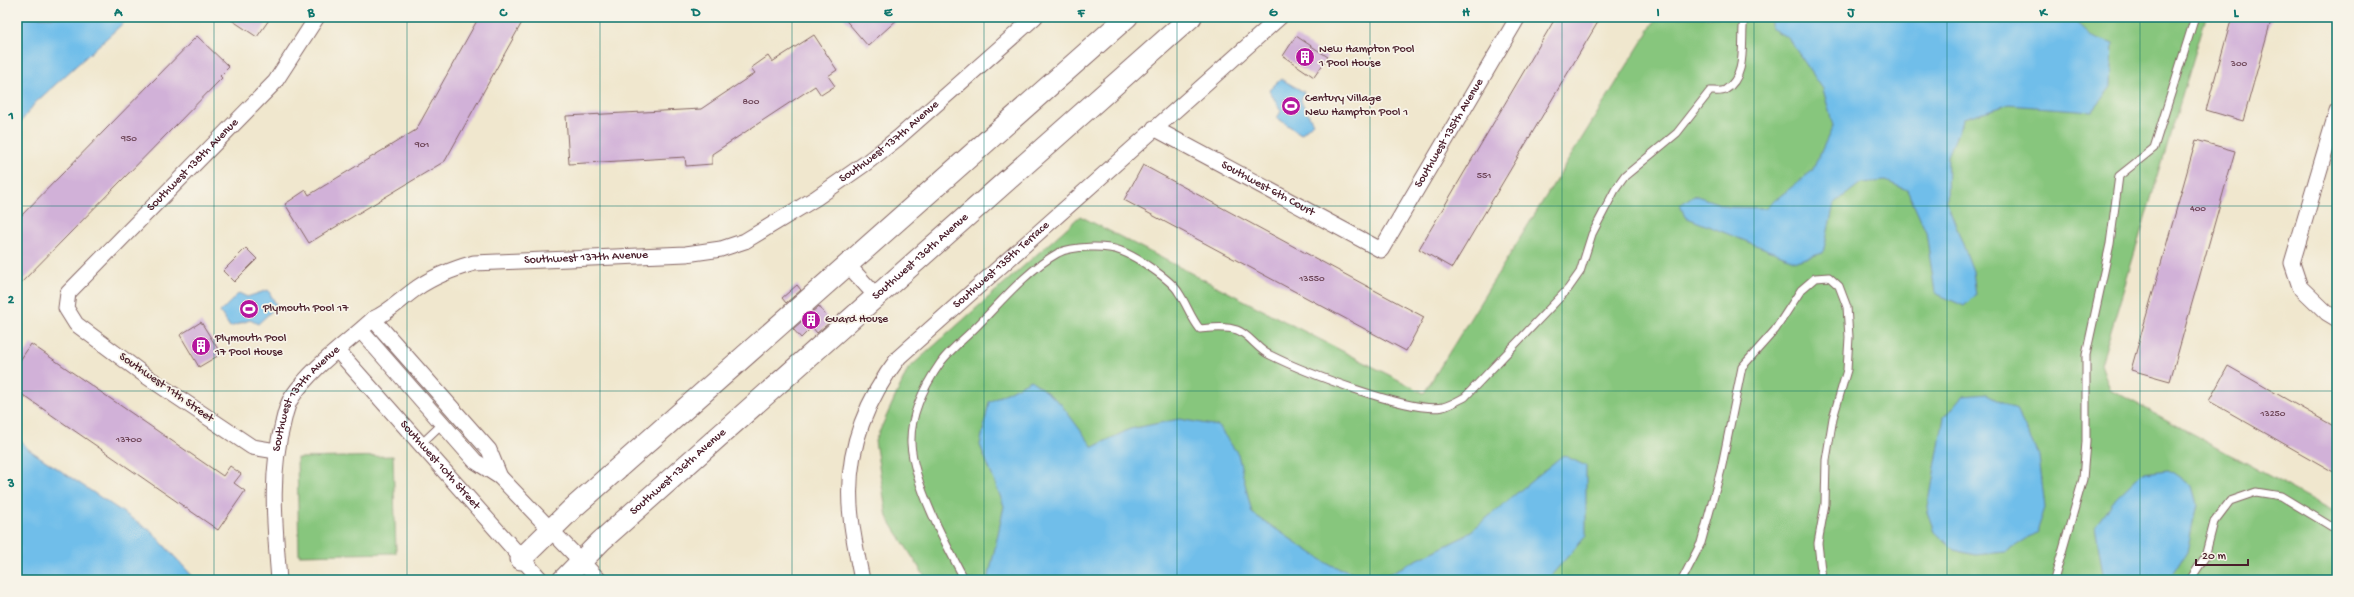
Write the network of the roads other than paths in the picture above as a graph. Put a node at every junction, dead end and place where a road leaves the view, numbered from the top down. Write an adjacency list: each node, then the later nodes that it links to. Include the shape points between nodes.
1 (317, 17): 14 (street, Southwest 138th Avenue, via 275,82 68,293)
2 (1035, 17): 15 (street, Southwest 137th Avenue, via 898,138 866,163 816,198 745,241 721,249 686,254 474,263 445,272 416,288 384,315)
3 (1127, 17): 12 (street)
4 (1191, 17): 13 (street, Southwest 136th Avenue)
5 (1280, 17): 10 (street, Southwest 135th Terrace)
6 (1518, 17): 11 (street, Southwest 135th Avenue)
7 (1744, 17): 32 (lane, via 1742,56 1737,78 1725,90 1710,92 1677,133 1625,176 1592,234 1580,272 1568,289 1465,397 1443,407 1423,407 1394,400 1301,370 1268,354 1237,330 1200,329 1191,318 1179,291 1153,269 1120,250 1086,246 1059,253 1032,272 942,361 922,394 913,418 911,444 920,481 942,538)
8 (2195, 17): 35 (lane, via 2154,148 2119,176 2110,244 2086,355 2086,442 2083,479)
9 (2337, 111): 16 (street, via 2292,263 2300,287 2327,314)
10 (1154, 128): 11 (street, Southwest 6th Court); 31 (street, Southwest 135th Terrace, via 899,357 884,377 863,418 852,456 850,516)
11 (1381, 250)
12 (847, 264): 13 (street); 23 (street)
13 (877, 297): 26 (street, Southwest 136th Avenue)
14 (66, 308): 21 (street, Southwest 11th Street, via 76,324 232,435 252,447)
15 (373, 319): 17 (street, Southwest 137th Avenue); 22 (street, via 489,450)
16 (2337, 319)
17 (361, 331): 18 (street, Southwest 137th Avenue); 19 (street)
18 (338, 351): 20 (street, Southwest 10th Street); 21 (street, Southwest 137th Avenue, via 319,366 291,399)
19 (442, 424): 20 (lane); 22 (street, via 475,461)
20 (421, 444): 25 (street, Southwest 10th Street)
21 (276, 451): 27 (street, Southwest 137th Avenue, via 275,535)
22 (500, 477): 23 (street)
23 (550, 530): 25 (street); 26 (street)
24 (2337, 530): 36 (lane, via 2281,496 2256,492 2243,496 2230,501 2214,522 2205,557)
25 (521, 559): 28 (street, Southwest 10th Street)
26 (580, 561): 29 (street, Southwest 136th Avenue); 30 (street)
27 (279, 580)
28 (541, 580)
29 (563, 580)
30 (599, 580)
31 (862, 580)
32 (965, 580)
33 (1682, 580): 34 (lane, via 1701,543 1742,367 1775,330 1801,290 1815,278 1829,277 1839,286 1846,307 1849,337 1847,370 1832,418 1826,460 1825,504 1818,543)
34 (1822, 580)
35 (2054, 580)
36 (2190, 580)

